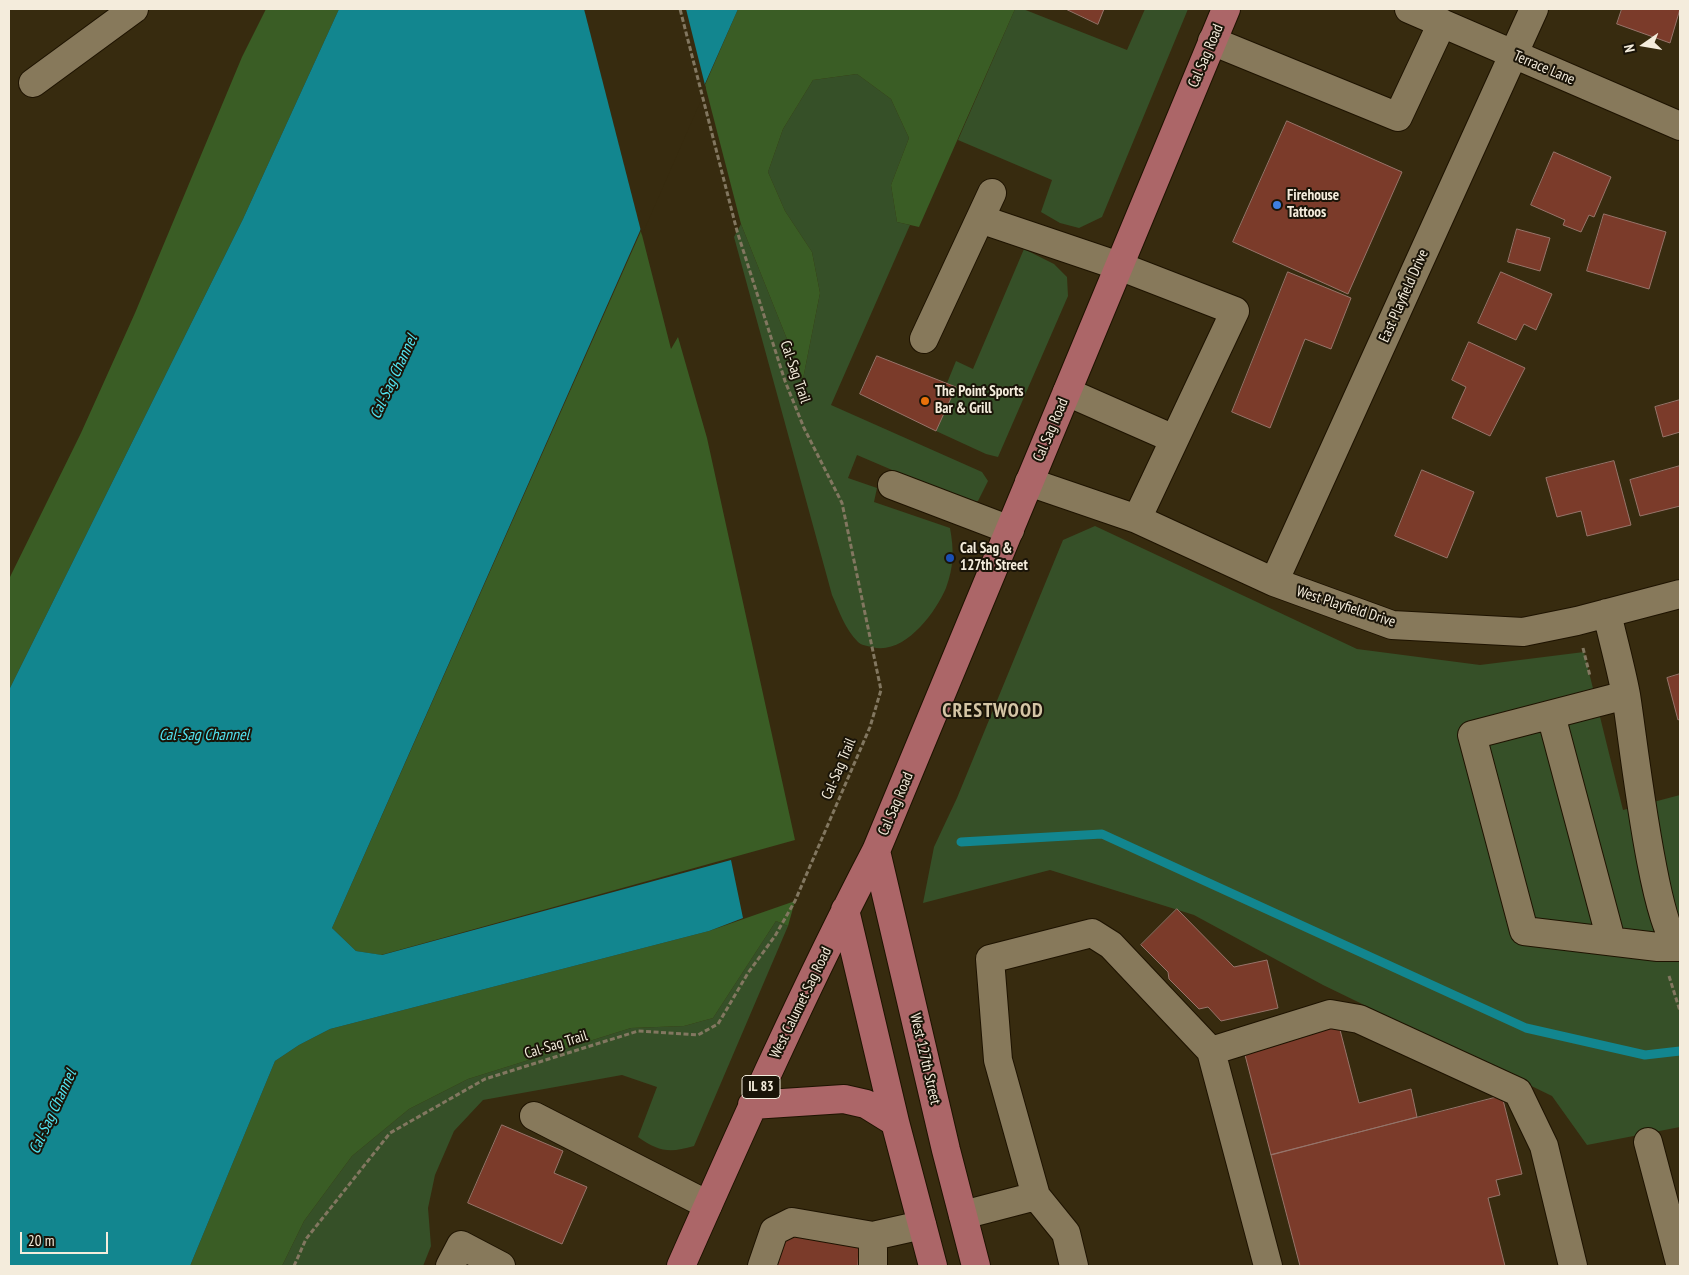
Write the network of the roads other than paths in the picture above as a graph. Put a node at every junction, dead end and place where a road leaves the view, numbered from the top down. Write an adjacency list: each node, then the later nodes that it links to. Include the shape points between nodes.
1 (134, 9): 8 (street)
2 (1226, 9): 6 (main road, Cal Sag Road)
3 (1409, 9): 5 (street, Terrace Lane)
4 (1534, 9): 7 (street, East Playfield Drive)
5 (1442, 23): 6 (street, via 1398,117); 7 (street, Terrace Lane)
6 (1212, 41): 12 (main road, Cal Sag Road)
7 (1514, 56): 9 (street, Terrace Lane); 20 (street, East Playfield Drive)
8 (33, 83)
9 (1680, 126)
10 (992, 193): 11 (street)
11 (980, 219): 12 (street); 13 (street)
12 (1119, 266): 14 (main road, Cal Sag Road); 15 (street, via 1235,311)
13 (924, 339)
14 (1067, 392): 15 (street); 16 (main road, Cal Sag Road)
15 (1174, 439): 18 (street)
16 (1029, 482): 18 (street, West Playfield Drive); 19 (main road, Cal Sag Road)
17 (892, 485): 19 (street)
18 (1137, 518): 20 (street, West Playfield Drive)
19 (1010, 530): 25 (main road, Cal Sag Road)
20 (1274, 582): 22 (street, West Playfield Drive, via 1392,625 1523,632)
21 (1680, 594): 22 (street, West Playfield Drive)
22 (1607, 613): 23 (street)
23 (1626, 695): 24 (street); 28 (street, via 1661,911)
24 (1551, 715): 27 (street); 27 (street, via 1472,735 1524,932)
25 (876, 851): 26 (main road, West Calumet Sag Road / IL 83); 36 (main road, West 127th Street)
26 (845, 910): 30 (main road, West Calumet Sag Road / IL 83); 32 (main road)
27 (1611, 940): 28 (street)
28 (1679, 947)
29 (1211, 1050): 34 (street, via 1112,945 1092,933 990,959 998,1060); 48 (street); 49 (street, via 1330,1014 1359,1019 1518,1092 1544,1146)
30 (752, 1105): 32 (main road, via 844,1099 866,1104); 35 (main road, West Calumet Sag Road / IL 83)
31 (534, 1116): 35 (street)
32 (894, 1122): 37 (main road)
33 (1648, 1142): 39 (street)
34 (1036, 1196): 36 (street); 47 (street, via 1066,1233)
35 (708, 1205): 42 (main road, West Calumet Sag Road / IL 83)
36 (963, 1215): 46 (main road, West 127th Street)
37 (922, 1225): 38 (street); 45 (main road)
38 (873, 1236): 43 (street, via 792,1222 774,1231); 44 (street)
39 (1680, 1263)
40 (450, 1266): 41 (street, via 461,1246)
41 (501, 1266)
42 (681, 1266)
43 (762, 1266)
44 (873, 1266)
45 (933, 1266)
46 (976, 1266)
47 (1074, 1266)
48 (1268, 1266)
49 (1573, 1266)

